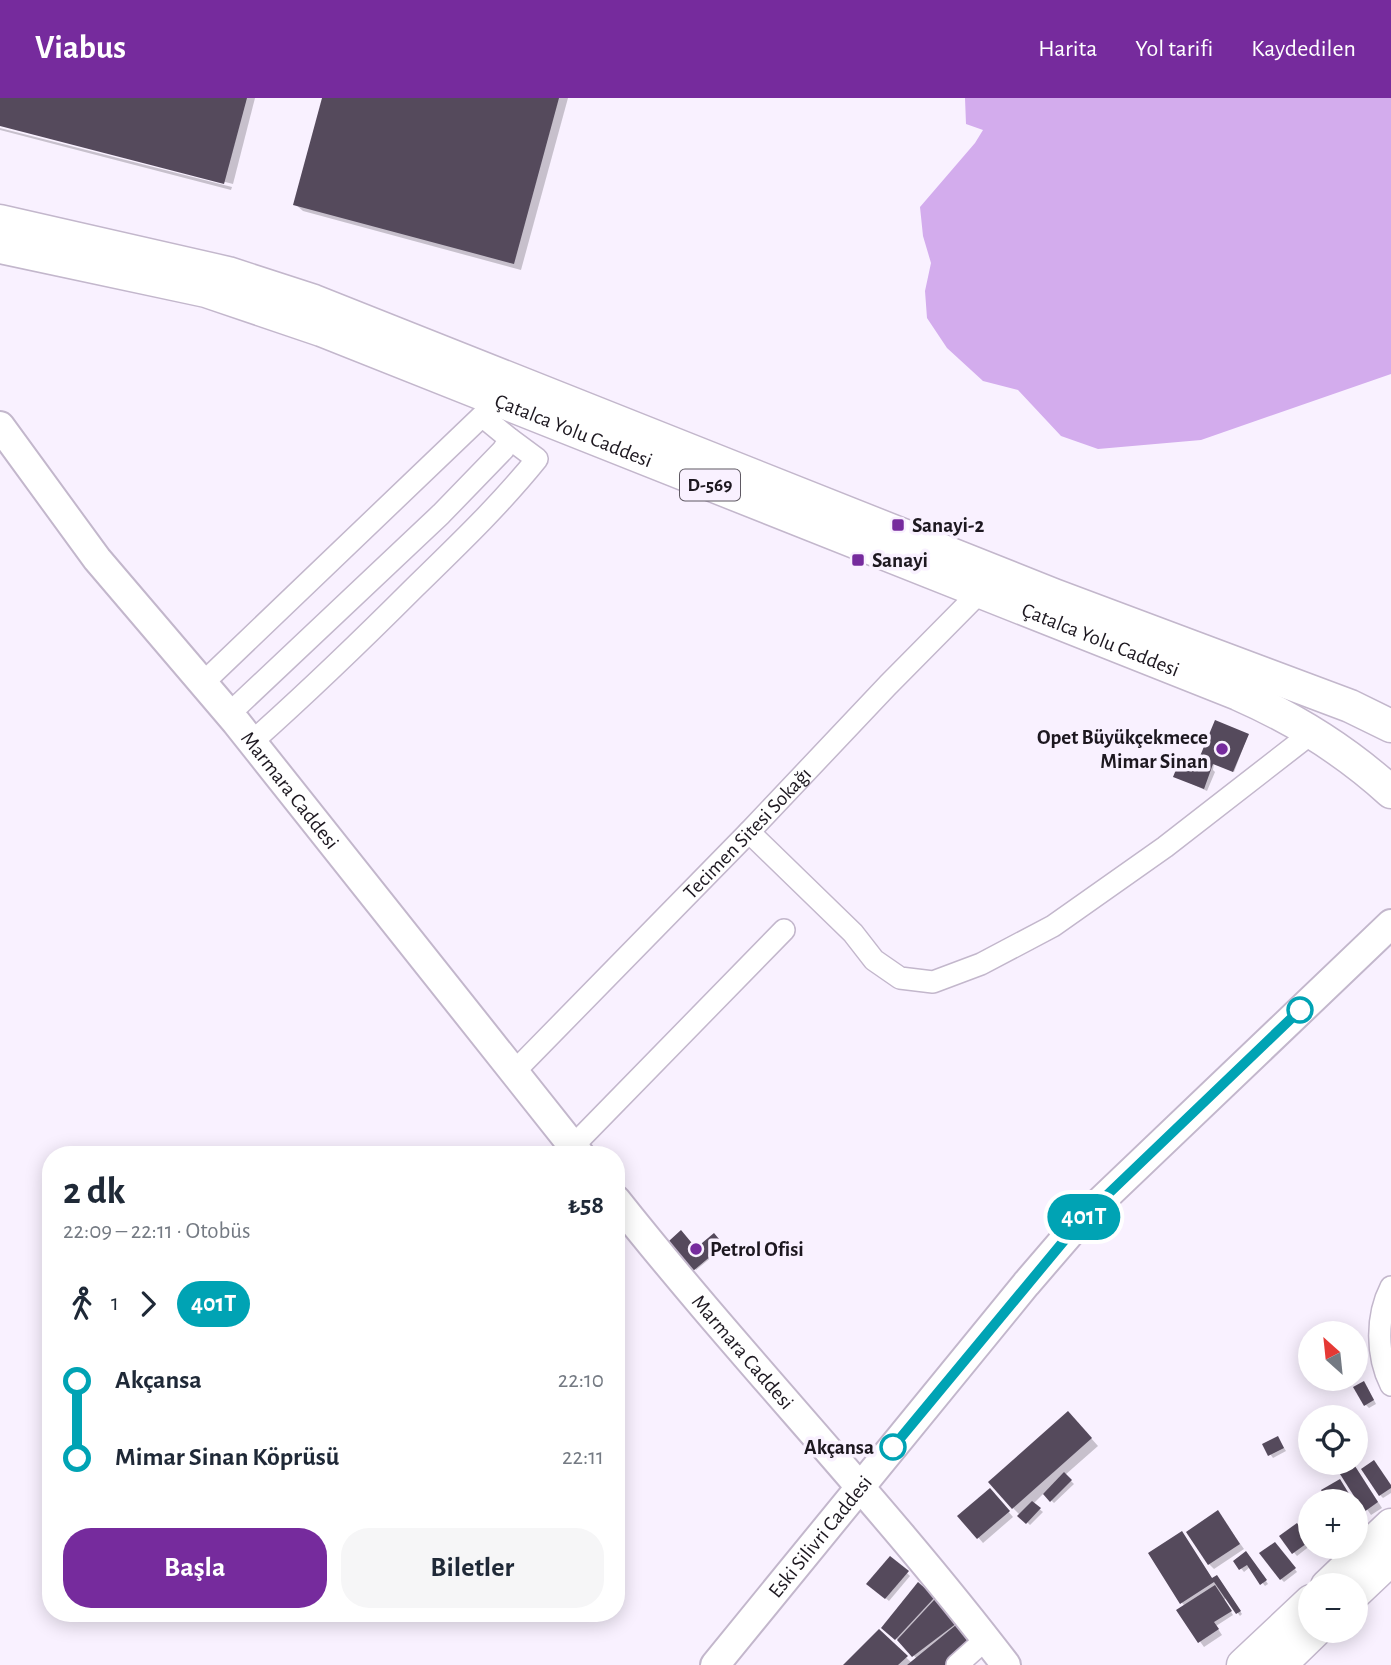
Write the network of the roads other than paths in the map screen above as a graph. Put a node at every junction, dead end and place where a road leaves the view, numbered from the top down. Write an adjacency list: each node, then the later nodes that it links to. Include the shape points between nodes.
1 (0, 220): 8 (highway, Çatalca Yolu Caddesi / D-569, via 228,273 314,301 1054,595 1350,706)
2 (0, 247): 5 (highway, Çatalca Yolu Caddesi / D-569, via 206,291 261,308)
3 (0, 426): 6 (main road, Marmara Caddesi, via 97,559)
4 (510, 439): 6 (street, via 482,416); 7 (street, via 441,514); 10 (street, via 537,459 519,481 458,546)
5 (981, 591): 9 (highway, Çatalca Yolu Caddesi / D-569, via 1238,694); 12 (street, Tecimen Sitesi Sokağı)
6 (203, 683): 7 (main road, Marmara Caddesi)
7 (229, 714): 10 (main road, Marmara Caddesi)
8 (1391, 726)
9 (1313, 732): 11 (highway, Çatalca Yolu Caddesi / D-569); 12 (street, via 1165,847 1053,926 981,964 933,982 900,978 874,960 853,933)
10 (252, 742): 15 (main road, Marmara Caddesi)
11 (1391, 792)
12 (750, 832): 15 (street, Tecimen Sitesi Sokağı)
13 (1391, 924): 21 (main road, Eski Silivri Caddesi, via 1082,1219)
14 (784, 930): 17 (street)
15 (514, 1072): 16 (main road, Marmara Caddesi)
16 (572, 1146)
17 (581, 1146)
18 (625, 1211): 21 (main road, Marmara Caddesi)
19 (1391, 1287): 20 (street, via 1380,1321 1382,1360)
20 (1391, 1385)
21 (860, 1487): 27 (main road, Marmara Caddesi); 29 (main road, Eski Silivri Caddesi)
22 (1391, 1525): 24 (highway)
23 (1391, 1559): 25 (highway)
24 (1341, 1573)
25 (1368, 1581)
26 (1298, 1613): 32 (highway)
27 (986, 1639): 30 (street); 31 (main road, Marmara Caddesi)
28 (1303, 1643): 33 (highway)
29 (715, 1665)
30 (957, 1665)
31 (1006, 1665)
32 (1243, 1665)
33 (1280, 1665)

